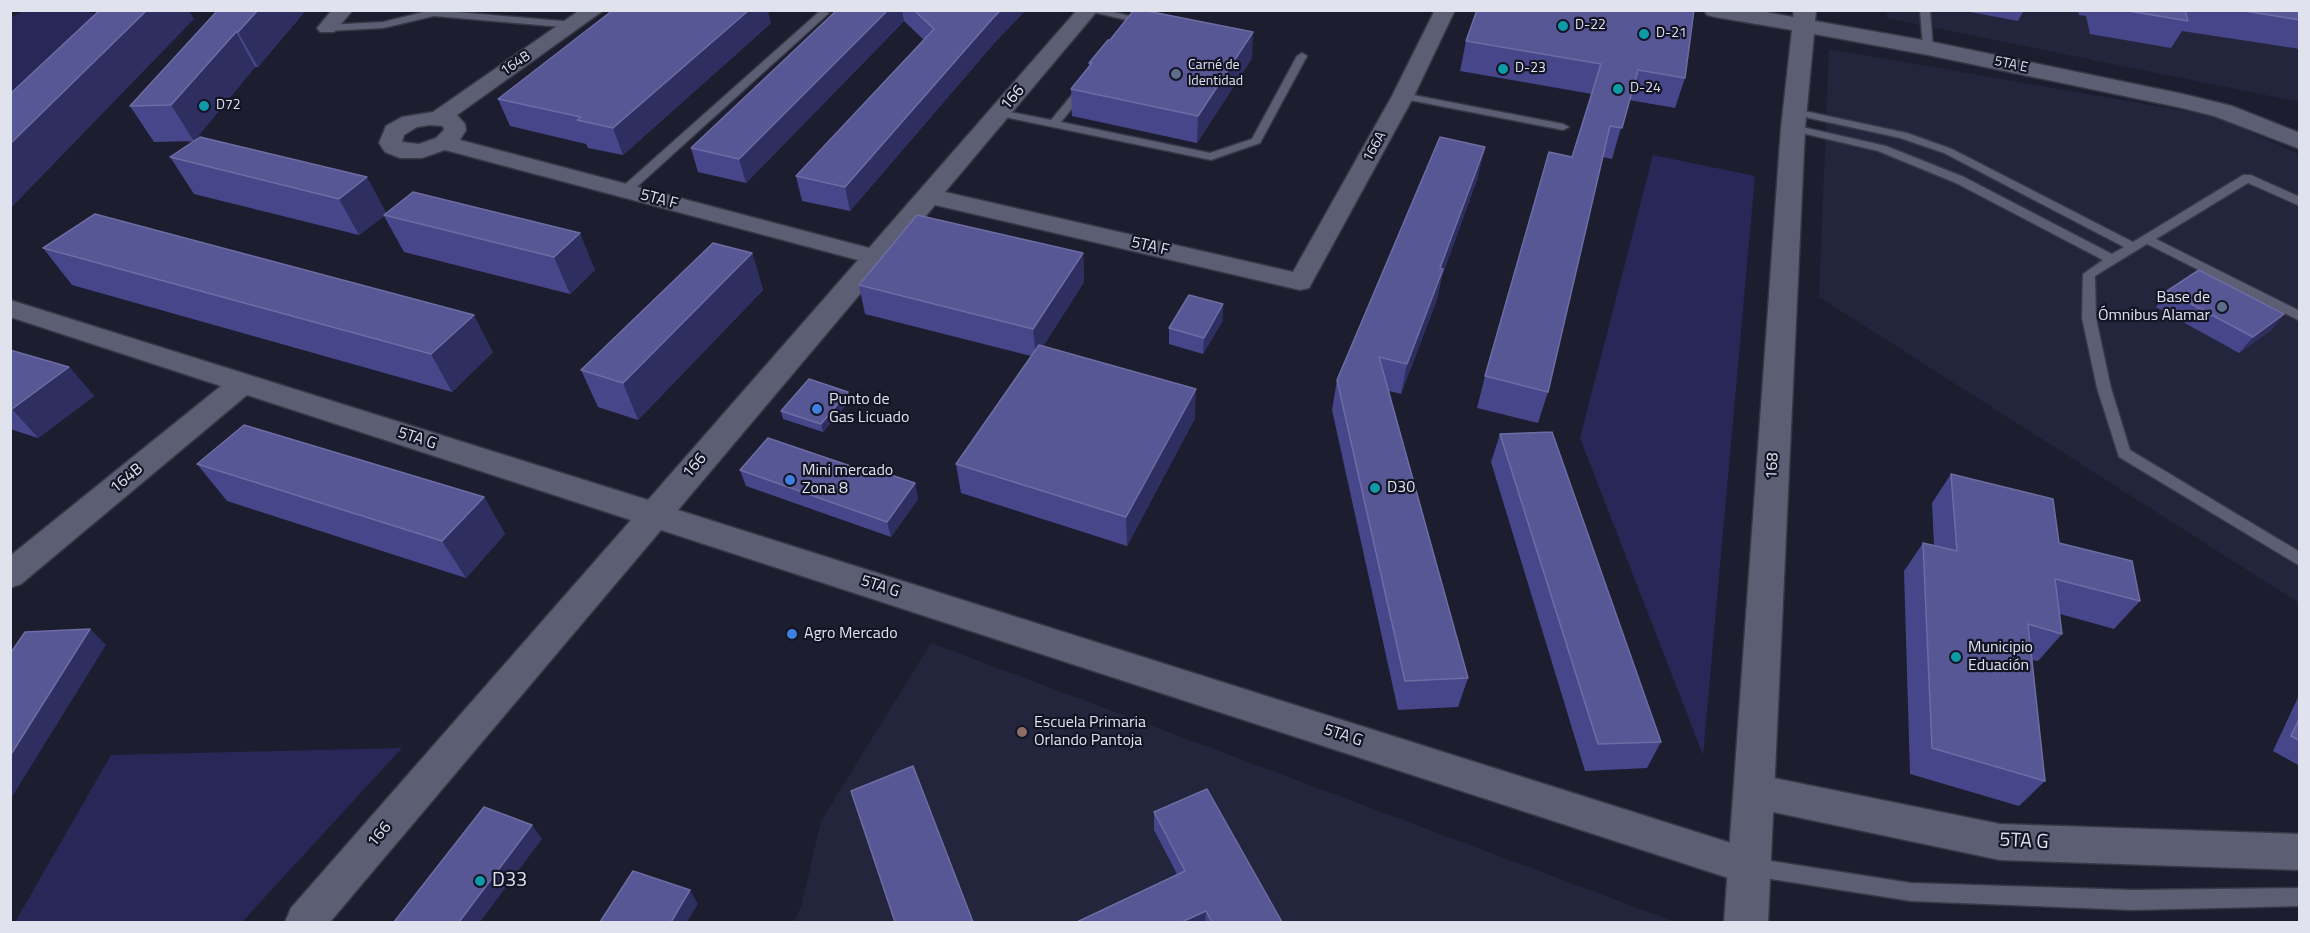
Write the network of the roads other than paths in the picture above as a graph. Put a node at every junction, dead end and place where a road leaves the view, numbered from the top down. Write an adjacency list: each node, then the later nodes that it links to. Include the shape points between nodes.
1 (343, 10): 11 (street)
2 (594, 10): 10 (street, 164B)
3 (1088, 10): 9 (lane, via 1133,24); 16 (street, 166)
4 (1445, 10): 15 (street, 166A)
5 (1715, 10): 8 (street, 5TA E)
6 (1925, 10): 12 (lane)
7 (824, 13): 23 (lane)
8 (1805, 18): 12 (street, 5TA E); 18 (street, 168)
9 (1157, 24)
10 (573, 25): 11 (lane, via 434,13 383,26); 17 (street, 164B)
11 (327, 28)
12 (1928, 48): 21 (street, 5TA E, via 2193,103)
13 (1302, 56): 19 (lane, via 1256,141 1211,157)
14 (1095, 72): 19 (lane)
15 (1403, 96): 20 (lane); 30 (street, 166A)
16 (1000, 113): 19 (lane); 24 (street, 166)
17 (440, 118): 22 (street, via 454,124 455,130); 22 (street, via 420,119 401,126 390,137 390,143 410,152)
18 (1794, 120): 27 (lane, via 1903,135 1948,150); 29 (lane, via 1881,148 1960,180); 37 (street, 168)
19 (1054, 124)
20 (1563, 127)
21 (2300, 142)
22 (444, 143): 23 (street, 5TA F)
23 (625, 191): 28 (street, 5TA F)
24 (929, 196): 28 (street, 166); 30 (street, 5TA F)
25 (2300, 202): 26 (lane, via 2247,178)
26 (2146, 239): 27 (lane); 32 (lane)
27 (2134, 247): 29 (lane)
28 (874, 257): 34 (street, 166)
29 (2113, 260): 35 (lane, via 2089,274 2089,318 2104,388 2124,453)
30 (1300, 282)
31 (10, 308): 33 (street, 5TA G)
32 (2300, 317)
33 (243, 383): 34 (street, 5TA G); 36 (street, 164B)
34 (653, 514): 39 (street, 5TA G); 41 (street, 166)
35 (2300, 560)
36 (10, 575)
37 (1754, 791): 38 (street, 5TA G, via 2000,842); 39 (street, 168)
38 (2300, 852)
39 (1749, 867): 40 (lane, via 1911,892 2133,900); 42 (street, 168)
40 (2300, 897)
41 (305, 922)
42 (1746, 922)

